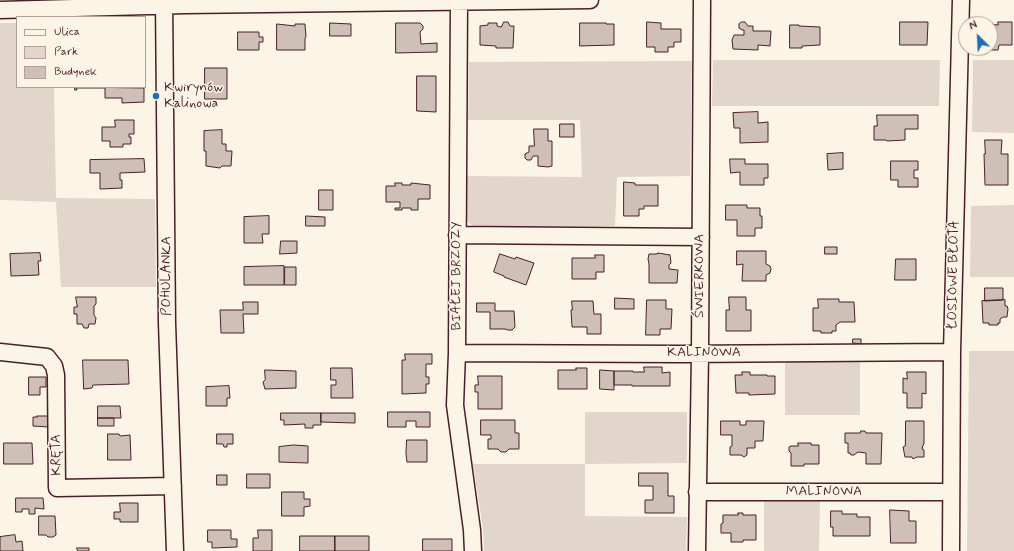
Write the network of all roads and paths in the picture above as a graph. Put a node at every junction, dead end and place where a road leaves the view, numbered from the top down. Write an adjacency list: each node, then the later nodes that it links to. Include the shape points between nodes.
1 (460, 0): 2 (street); 5 (street); 7 (street, BIAŁEJ BRZOZY)
2 (590, 0)
3 (702, 0): 8 (street, ŚWIERKOWA)
4 (962, 0): 10 (street, ŁOSIOWE BŁOTA)
5 (164, 3): 6 (street); 13 (street, POHULANKA, via 167,323)
6 (0, 10)
7 (457, 235): 8 (street); 11 (street, BIAŁEJ BRZOZY)
8 (700, 237): 12 (street, ŚWIERKOWA)
9 (0, 352): 13 (street, KRĘTA, via 47,357 54,366 57,488)
10 (952, 352): 12 (street, KALINOWA); 15 (street, ŁOSIOWE BŁOTA)
11 (457, 353): 12 (street, KALINOWA); 17 (street, BIAŁEJ BRZOZY, via 455,405)
12 (700, 354): 14 (street, ŚWIERKOWA)
13 (172, 486): 16 (street, POHULANKA)
14 (697, 492): 15 (street, MALINOWA); 18 (street, ŚWIERKOWA)
15 (951, 492): 19 (street, ŁOSIOWE BŁOTA)
16 (175, 551)
17 (473, 551)
18 (696, 551)
19 (951, 551)

